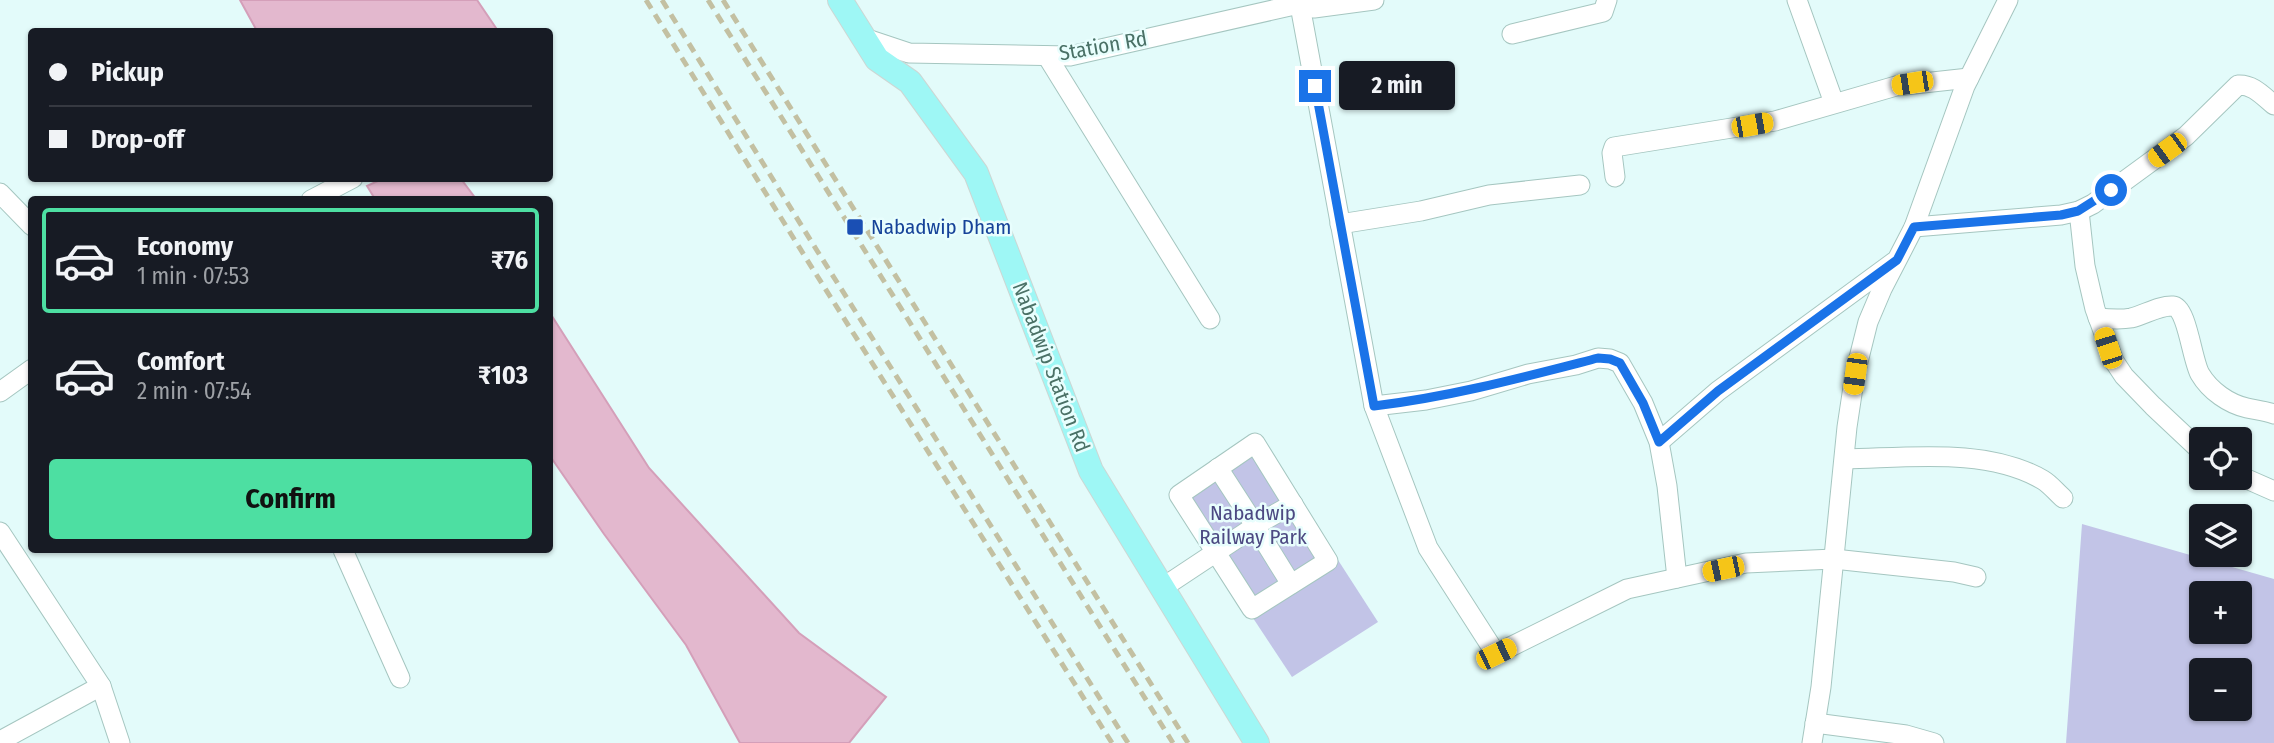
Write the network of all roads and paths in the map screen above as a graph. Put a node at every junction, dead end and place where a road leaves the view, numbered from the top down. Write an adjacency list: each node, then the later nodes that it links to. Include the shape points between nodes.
1 (840, 0): 8 (main road, Nabadwip Station Rd)
2 (1374, 0): 6 (street, Station Rd, via 1314,8)
3 (1607, 0): 7 (street, via 1603,12)
4 (1797, 0): 11 (street)
5 (2008, 0): 10 (street)
6 (1299, 2): 9 (street, Station Rd, via 1070,56); 20 (street)
7 (1512, 34)
8 (864, 38): 9 (street, Station Rd, via 909,53); 45 (main road, Nabadwip Station Rd, via 877,59 910,82 976,173 1091,471)
9 (1047, 56): 24 (street)
10 (1969, 78): 11 (street, via 1896,86); 21 (street)
11 (1834, 103): 13 (street, via 1775,121 1614,147)
12 (2274, 105): 18 (street, via 2252,87 2238,85 2186,136)
13 (1615, 177)
14 (345, 182): 17 (street)
15 (1580, 185): 20 (street, via 1489,195)
16 (0, 192): 19 (street)
17 (319, 196)
18 (2078, 211): 21 (street); 23 (street)
19 (28, 222)
20 (1340, 224): 27 (street)
21 (1914, 227): 22 (street)
22 (1897, 260): 30 (street, via 1718,391); 31 (street, via 1868,322 1855,374)
23 (2098, 318): 28 (street, via 2181,309 2201,376 2231,403); 29 (street, via 2113,361 2124,376)
24 (1210, 319)
25 (28, 372): 26 (street)
26 (0, 392)
27 (1374, 406): 30 (street, via 1460,393 1598,358 1610,359 1620,363); 43 (street, via 1428,548 1496,654 1627,589)
28 (2274, 414)
29 (2189, 439)
30 (1659, 442): 43 (street)
31 (1845, 459): 35 (street, via 1921,456 1991,462 2027,471); 41 (street)
32 (1218, 468): 36 (street, via 1255,443); 37 (street); 40 (street, via 1178,495)
33 (2252, 482): 34 (street)
34 (2274, 492)
35 (2063, 498)
36 (1293, 504): 37 (street); 44 (street, via 1328,561)
37 (1255, 526): 40 (street); 44 (street)
38 (0, 532): 47 (street)
39 (344, 553): 46 (street)
40 (1216, 554): 44 (street, via 1252,610); 45 (street)
41 (1834, 559): 42 (street); 43 (street, via 1746,564); 48 (street)
42 (1976, 577)
43 (1677, 579)
44 (1291, 584)
45 (1162, 588): 51 (main road, Nabadwip Station Rd)
46 (400, 678)
47 (101, 686): 49 (street); 50 (street)
48 (1815, 723): 52 (street); 53 (street)
49 (0, 741)
50 (120, 743)
51 (1257, 743)
52 (1812, 743)
53 (1934, 743)

